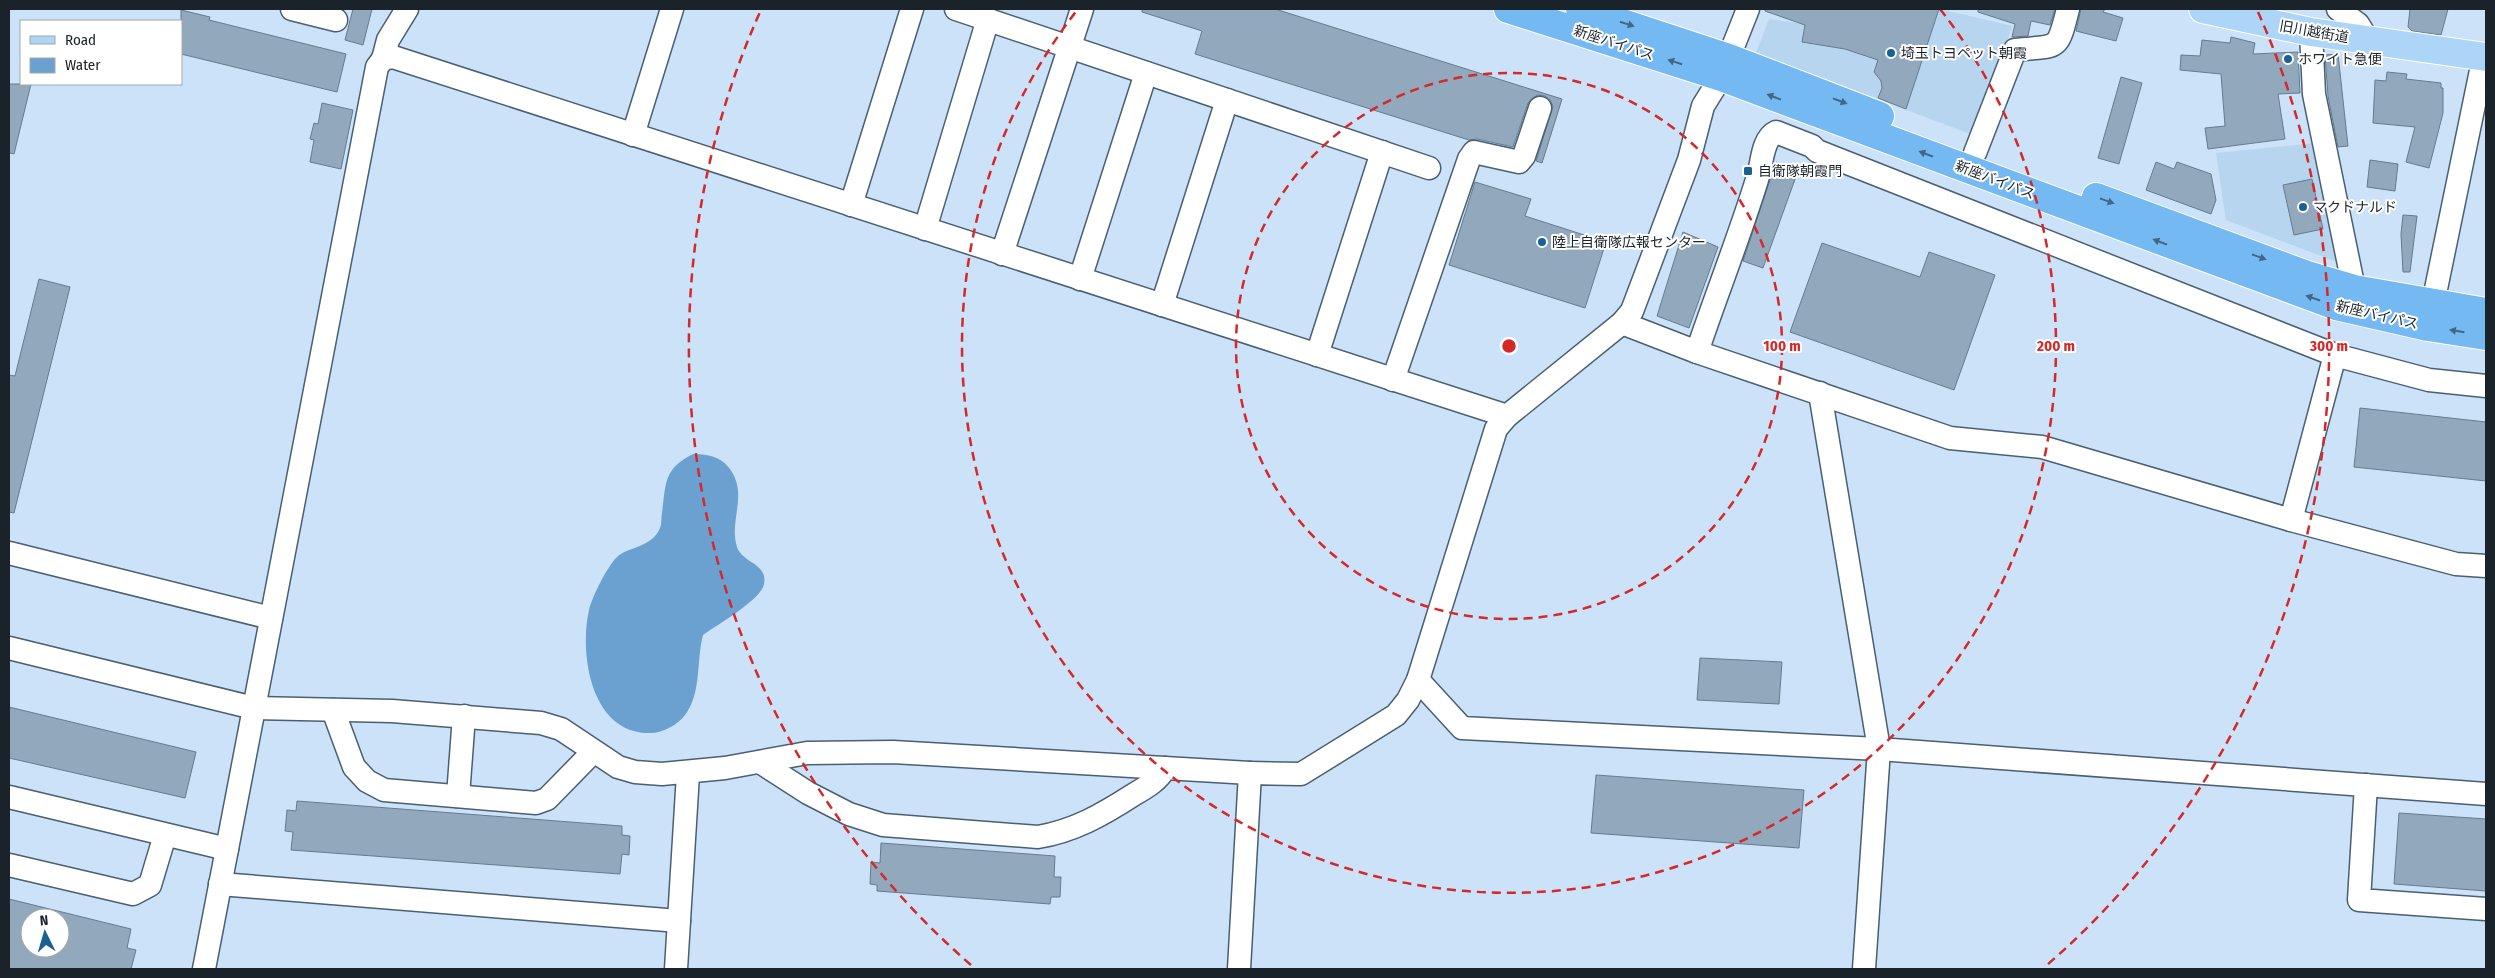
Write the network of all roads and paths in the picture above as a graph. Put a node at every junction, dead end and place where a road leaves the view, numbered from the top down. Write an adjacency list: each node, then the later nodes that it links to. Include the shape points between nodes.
1 (292, 9): 14 (street)
2 (407, 9): 19 (street, via 388,40)
3 (672, 9): 24 (street)
4 (912, 9): 28 (street)
5 (956, 9): 13 (street)
6 (1082, 9): 17 (street)
7 (1508, 9): 20 (highway, 新座バイパス, one-way to 7)
8 (1580, 9): 20 (highway, 新座バイパス, one-way to 20)
9 (1748, 9): 20 (street)
10 (2068, 9): 26 (street, via 2060,39 2054,45 2015,50)
11 (2203, 9): 15 (main road, 旧川越街道)
12 (2338, 9): 16 (street, via 2358,24)
13 (988, 19): 17 (street); 29 (street)
14 (336, 20)
15 (2311, 32): 16 (main road, 旧川越街道); 32 (street, via 2314,94)
16 (2368, 42): 18 (main road, 旧川越街道)
17 (1070, 47): 21 (street); 30 (street)
18 (2485, 53): 35 (street)
19 (383, 59): 24 (street, via 393,57); 48 (street, via 377,67)
20 (1725, 67): 26 (highway, 新座バイパス, one-way to 26); 35 (highway, 新座バイパス, one-way to 20, via 2336,306 2297,293); 36 (street, via 1703,106 1689,160 1632,311)
21 (1146, 73): 22 (street); 31 (street)
22 (1227, 100): 25 (street); 33 (street)
23 (1540, 108): 41 (street, via 1519,162 1474,152 1469,159)
24 (633, 135): 28 (street)
25 (1382, 152): 27 (street); 39 (street)
26 (1975, 153): 32 (highway, 新座バイパス, one-way to 32, via 2307,275)
27 (1429, 168)
28 (851, 205): 29 (street)
29 (925, 229): 30 (street)
30 (1002, 254): 31 (street)
31 (1080, 279): 33 (street)
32 (2354, 289): 35 (highway, 新座バイパス)
33 (1162, 305): 39 (street)
34 (2486, 312): 35 (highway, 新座バイパス)
35 (2430, 315): 37 (highway, 新座バイパス, one-way to 35)
36 (1622, 323): 38 (street); 44 (street)
37 (2486, 336)
38 (1697, 352): 40 (street, via 1768,140 1776,132); 43 (street)
39 (1317, 355): 41 (street)
40 (2335, 355): 42 (street, via 2429,380); 45 (street)
41 (1392, 380): 44 (street)
42 (2486, 386)
43 (1820, 394): 45 (street, via 1950,438 2042,447); 54 (street)
44 (1507, 416): 50 (street, via 1496,429)
45 (2291, 520): 47 (street, via 2456,564)
46 (9, 553): 48 (street)
47 (2486, 566)
48 (271, 618): 51 (street)
49 (9, 648): 51 (street)
50 (1418, 680): 54 (street, via 1462,728); 58 (street, via 1396,715 1301,774)
51 (254, 708): 52 (street); 65 (street)
52 (334, 710): 53 (street); 62 (street, via 354,767 367,781 384,790)
53 (464, 716): 55 (street, via 540,722 562,729); 62 (street)
54 (1879, 750): 60 (street); 73 (street)
55 (594, 752): 59 (street, via 618,768 635,772); 62 (street, via 547,799 536,803)
56 (760, 762): 57 (street, via 807,753 893,752); 57 (street, via 824,802 883,825 1038,837 1058,834 1095,820 1153,782); 59 (street)
57 (1165, 768): 58 (street)
58 (1250, 773): 72 (street)
59 (688, 774): 69 (street)
60 (2366, 786): 61 (street); 68 (street, via 2359,900)
61 (2486, 794)
62 (458, 796)
63 (9, 797): 64 (street)
64 (165, 835): 65 (street); 66 (street, via 150,886 133,894)
65 (226, 849): 67 (street)
66 (9, 865)
67 (220, 884): 69 (street); 70 (street)
68 (2486, 909)
69 (679, 921): 71 (street)
70 (204, 969)
71 (676, 969)
72 (1239, 969)
73 (1864, 969)

